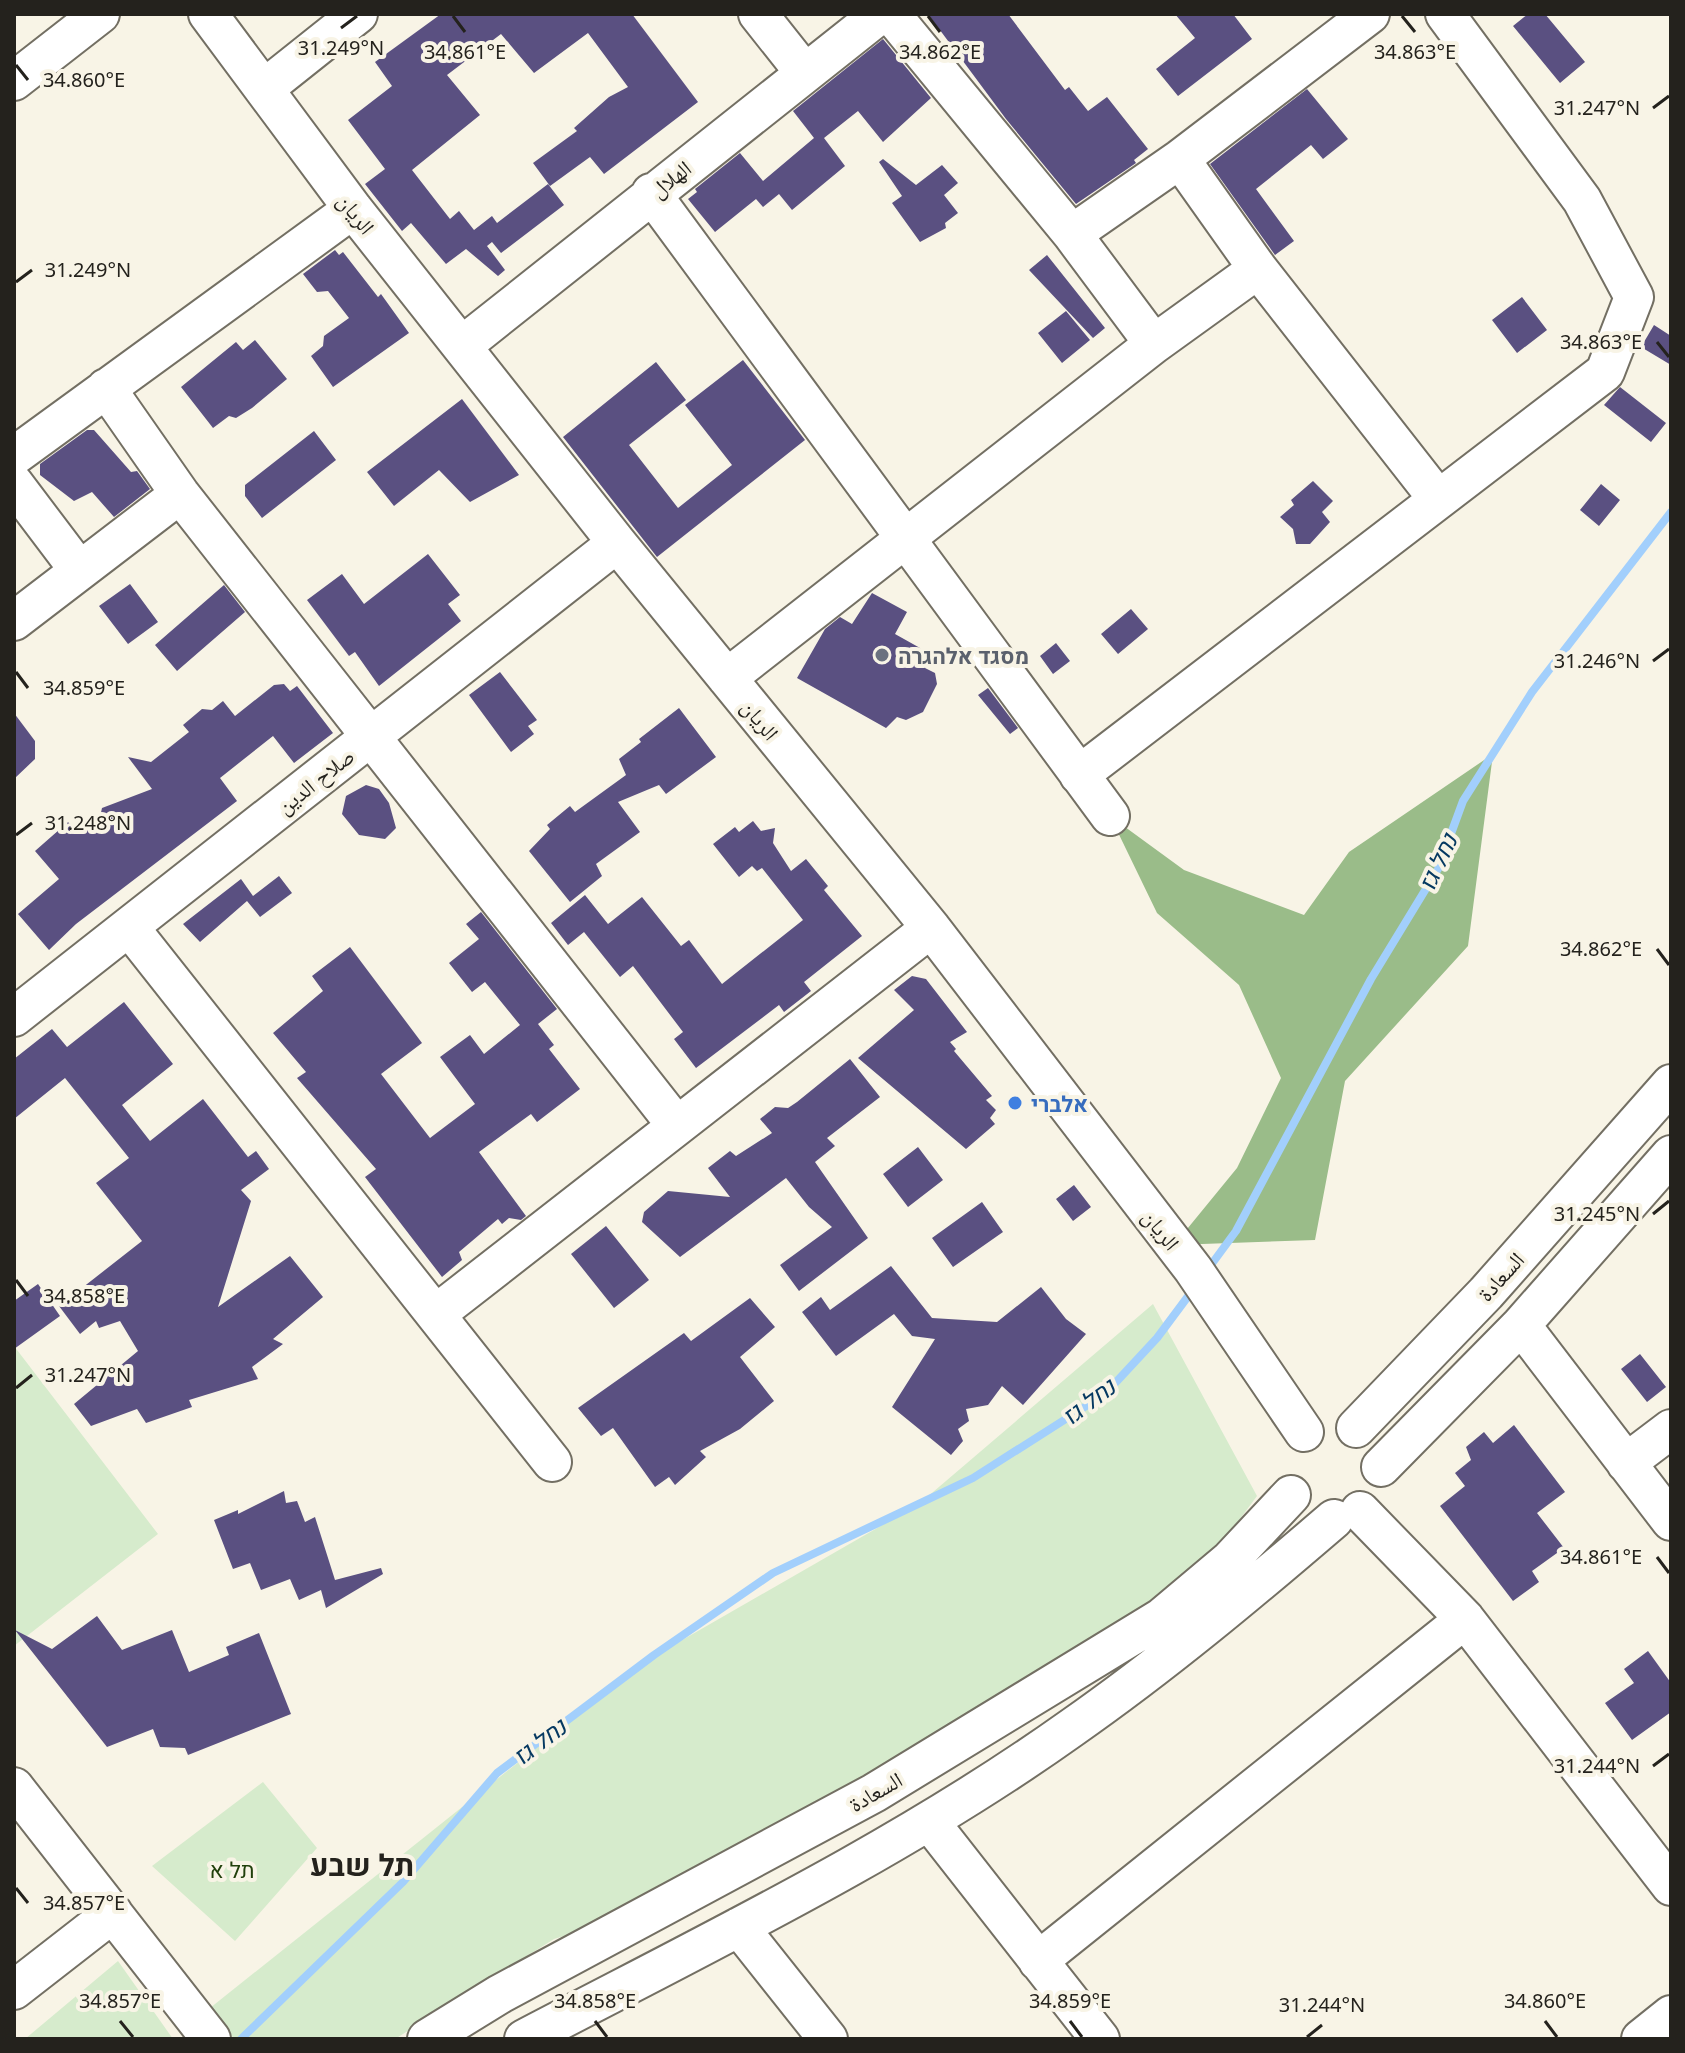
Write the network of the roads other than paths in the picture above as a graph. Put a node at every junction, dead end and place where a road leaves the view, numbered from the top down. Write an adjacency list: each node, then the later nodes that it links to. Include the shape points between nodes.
1 (100, 14): 10 (street)
2 (208, 14): 11 (street, الريان)
3 (358, 14): 11 (street)
4 (758, 14): 9 (street)
5 (880, 14): 9 (street, الهلال)
6 (891, 14): 15 (street)
7 (1370, 14): 12 (street)
8 (1445, 14): 23 (street, via 1582,200 1634,297 1605,372)
9 (804, 72): 13 (street, الهلال)
10 (14, 81)
11 (265, 88): 14 (street, الريان)
12 (1180, 159): 15 (street); 16 (street)
13 (651, 193): 18 (street, الهلال); 24 (street)
14 (353, 209): 18 (street, الريان); 19 (street)
15 (1072, 234): 17 (street)
16 (1258, 269): 17 (street); 23 (street)
17 (1154, 344): 24 (street)
18 (463, 345): 25 (street, الريان)
19 (106, 388): 20 (street); 22 (street)
20 (14, 456)
21 (14, 484): 26 (street)
22 (180, 494): 26 (street); 29 (street)
23 (1438, 499): 30 (street)
24 (905, 538): 28 (street); 30 (street)
25 (617, 543): 28 (street, الريان); 29 (street, صلاح الدين)
26 (79, 570): 27 (street)
27 (14, 621)
28 (727, 678): 33 (street, الريان)
29 (370, 737): 32 (street, صلاح الدين); 36 (street)
30 (1079, 775): 31 (street)
31 (1110, 816)
32 (129, 927): 34 (street, صلاح الدين); 38 (street)
33 (931, 928): 36 (street); 42 (street, الريان, via 1193,1269)
34 (14, 1017)
35 (1671, 1084): 40 (street, السعادة, via 1486,1293)
36 (677, 1126): 38 (street)
37 (1671, 1155): 39 (street)
38 (436, 1314): 43 (street)
39 (1521, 1325): 44 (street); 45 (street)
40 (1356, 1428): 42 (street, via 1324,1423); 45 (street, via 1377,1452)
41 (1671, 1429): 44 (street)
42 (1304, 1432): 46 (street, via 1286,1458)
43 (552, 1462)
44 (1626, 1463): 48 (street)
45 (1381, 1467): 47 (street, via 1379,1484)
46 (1291, 1495): 47 (street, via 1318,1517); 60 (street, السعادة, via 1230,1560 1161,1618 874,1793 500,1994)
47 (1347, 1515): 49 (street); 51 (street, via 1068,1731)
48 (1671, 1521)
49 (1465, 1619): 52 (street); 55 (street)
50 (14, 1787): 53 (street)
51 (929, 1821): 54 (street); 55 (street)
52 (1671, 1886)
53 (113, 1913): 56 (street); 59 (street)
54 (739, 1927): 61 (street); 62 (street)
55 (1038, 1961): 58 (street)
56 (14, 1990)
57 (1671, 2015): 63 (street)
58 (1091, 2036)
59 (211, 2039)
60 (427, 2039)
61 (524, 2039)
62 (828, 2039)
63 (1641, 2039)

